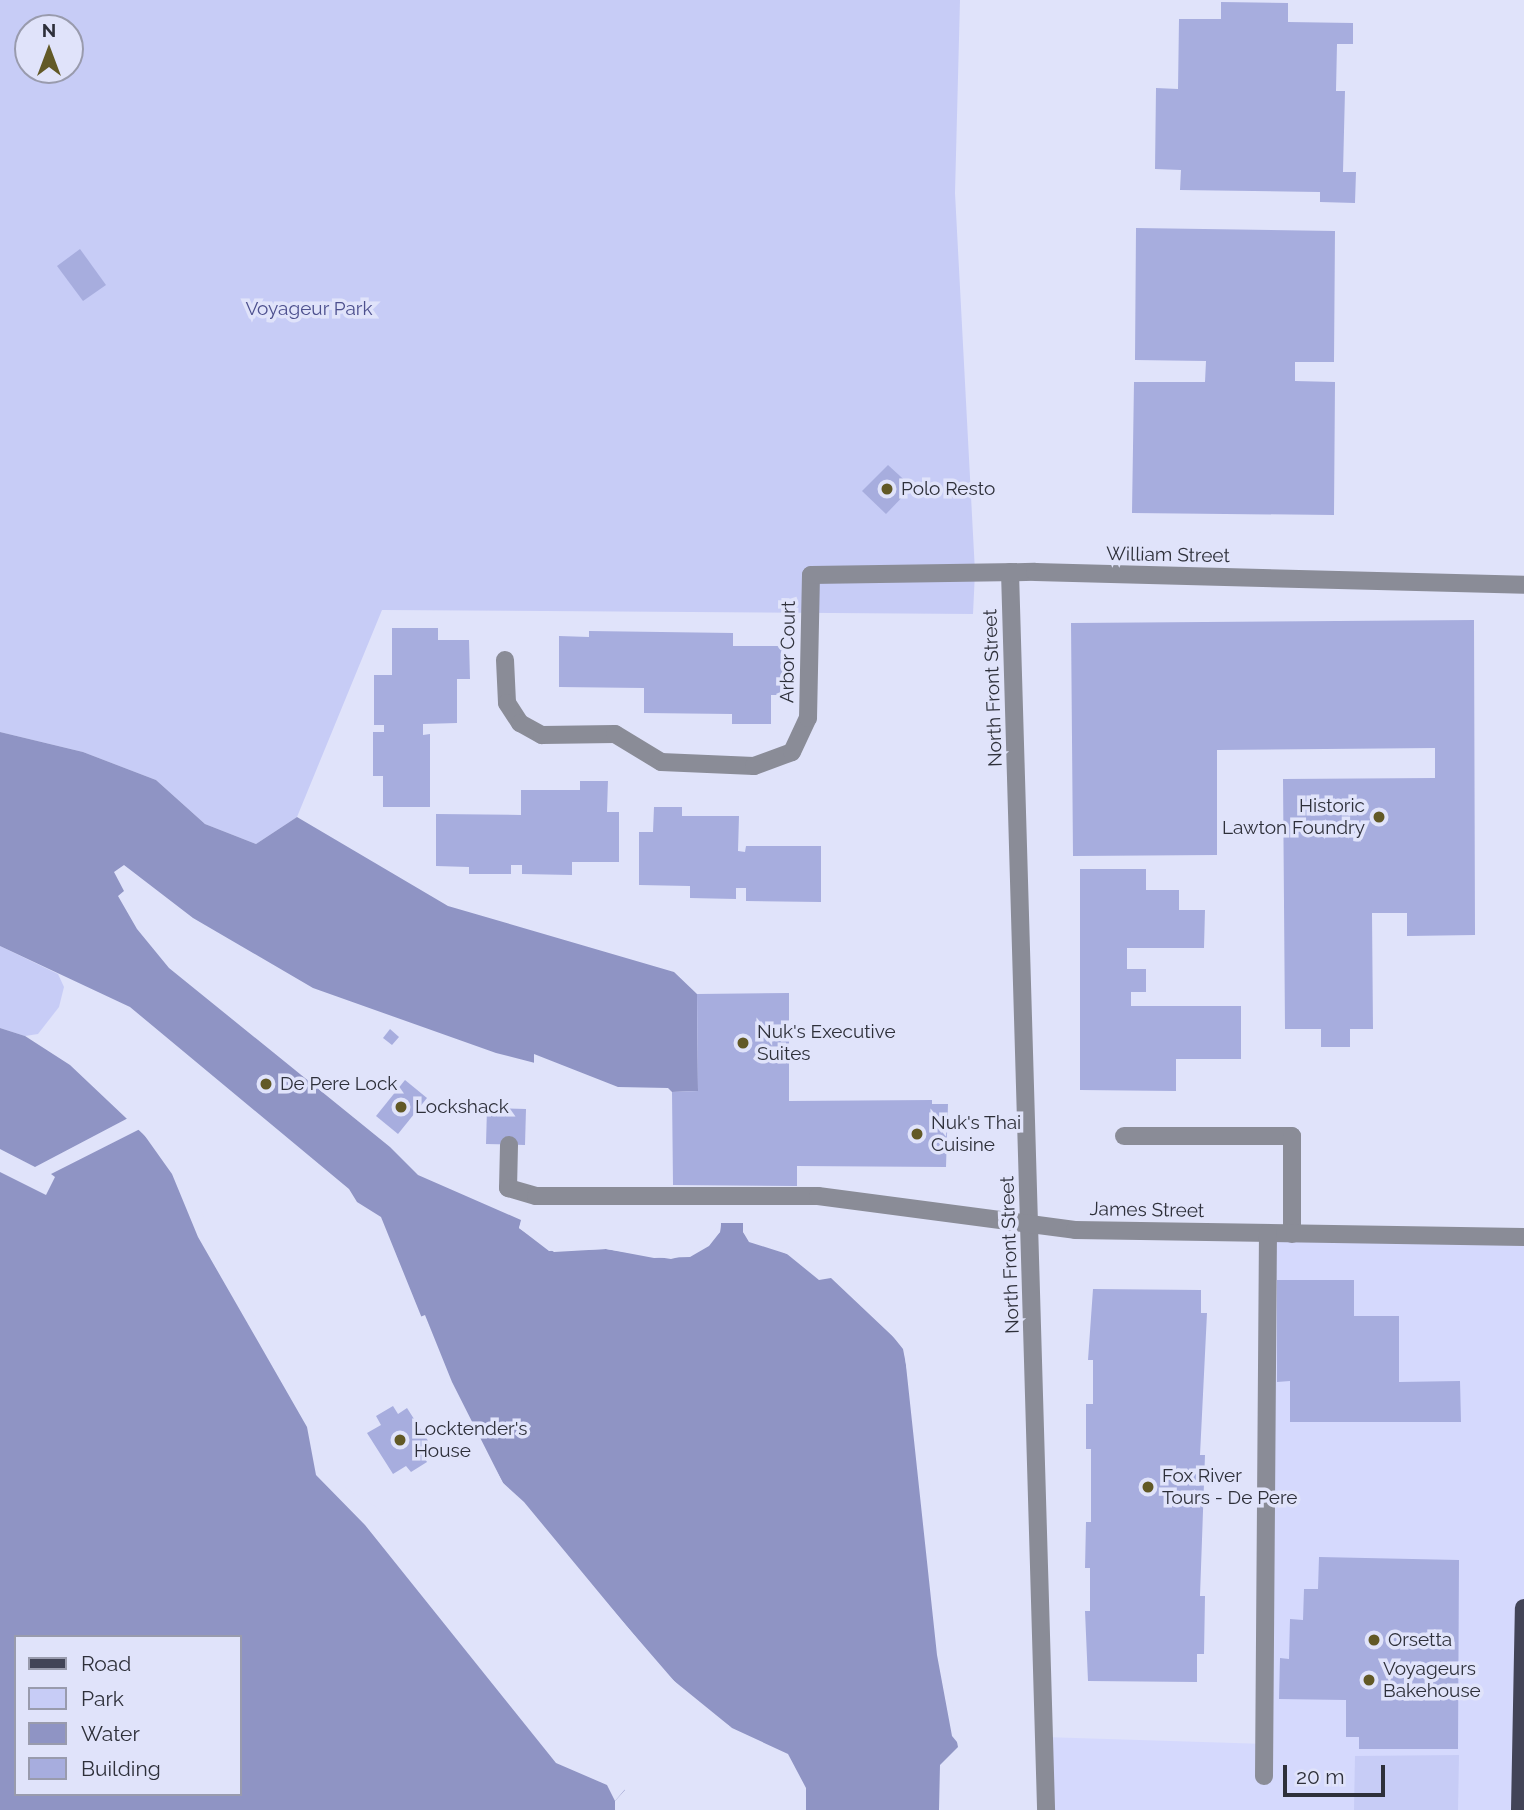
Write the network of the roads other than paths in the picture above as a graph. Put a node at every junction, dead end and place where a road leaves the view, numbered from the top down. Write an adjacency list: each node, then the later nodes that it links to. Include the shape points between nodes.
1 (1010, 572): 2 (street, William Street); 3 (street, William Street); 7 (street, North Front Street)
2 (811, 575): 4 (street, Arbor Court, via 808,718 792,752 754,766 662,762 615,734 542,735 520,723 507,703)
3 (1524, 584)
4 (505, 660)
5 (1124, 1136): 9 (street, via 1292,1136)
6 (509, 1145): 7 (street, James Street, via 508,1188 536,1196 764,1196 875,1202)
7 (1030, 1226): 8 (street, James Street); 13 (street, North Front Street)
8 (1268, 1233): 9 (street, James Street); 12 (street)
9 (1292, 1234): 10 (street, James Street)
10 (1524, 1237)
11 (1524, 1608): 14 (main road)
12 (1264, 1776)
13 (1046, 1810)
14 (1520, 1810)

